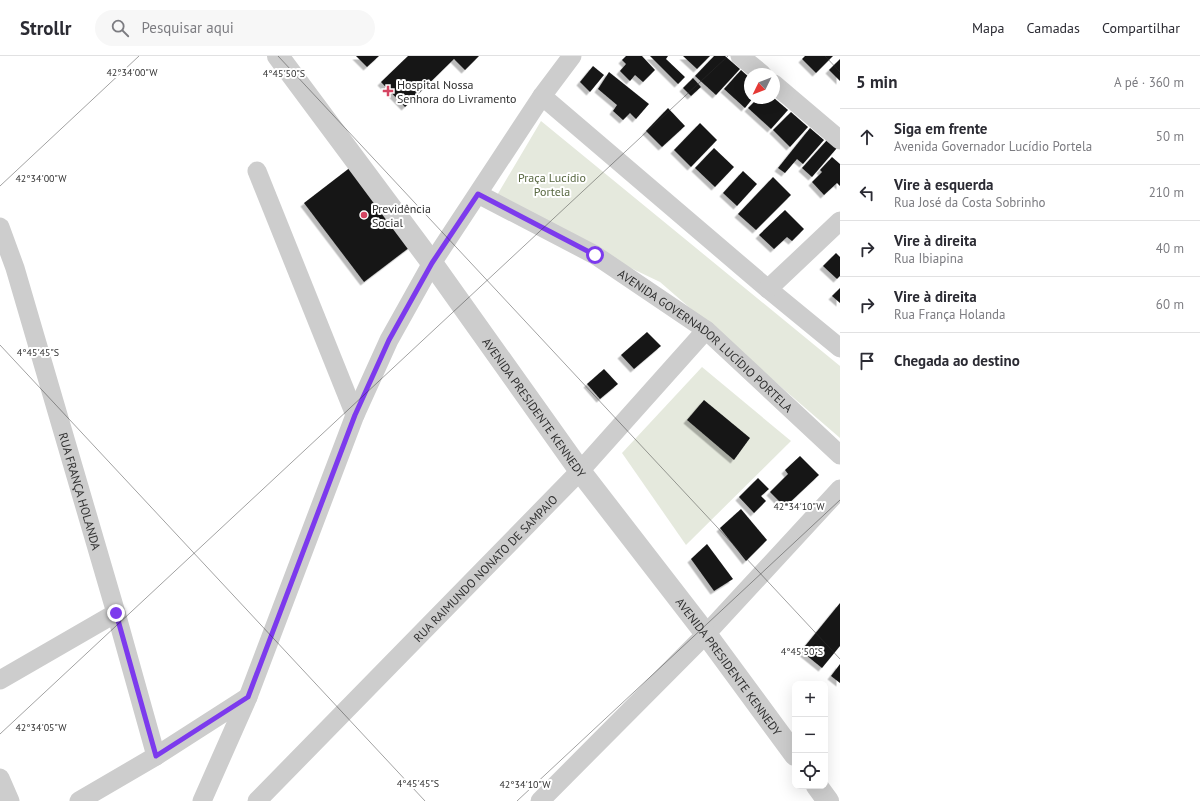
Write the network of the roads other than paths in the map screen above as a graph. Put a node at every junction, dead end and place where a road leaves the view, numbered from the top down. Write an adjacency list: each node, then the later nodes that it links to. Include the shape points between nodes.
1 (278, 56): 12 (street, AVENIDA PRESIDENTE KENNEDY)
2 (572, 56): 6 (street)
3 (740, 56): 4 (street)
4 (755, 68)
5 (780, 89): 7 (street)
6 (542, 96): 9 (street); 14 (street)
7 (840, 140)
8 (257, 171): 17 (street)
9 (478, 194): 12 (street); 15 (street, AVENIDA GOVERNADOR LUCÍDIO PORTELA, via 595,255)
10 (840, 221): 14 (street)
11 (0, 227): 13 (street, RUA FRANÇA HOLANDA)
12 (432, 263): 17 (street, via 389,340); 19 (street, AVENIDA PRESIDENTE KENNEDY)
13 (7, 270): 21 (street, RUA FRANÇA HOLANDA)
14 (768, 289): 16 (street)
15 (706, 330): 18 (street, AVENIDA GOVERNADOR LUCÍDIO PORTELA); 19 (street, RUA RAIMUNDO NONATO DE SAMPAIO)
16 (840, 348)
17 (355, 415): 24 (street)
18 (840, 455)
19 (580, 471): 22 (street, AVENIDA PRESIDENTE KENNEDY); 31 (street, RUA RAIMUNDO NONATO DE SAMPAIO)
20 (840, 489): 22 (street)
21 (116, 613): 23 (street); 26 (street, RUA FRANÇA HOLANDA)
22 (706, 634): 25 (street, AVENIDA PRESIDENTE KENNEDY); 32 (street)
23 (0, 680)
24 (248, 697): 26 (street); 30 (street)
25 (794, 753)
26 (156, 756): 29 (street)
27 (0, 778): 28 (street)
28 (10, 801)
29 (79, 801)
30 (202, 801)
31 (257, 801)
32 (540, 801)

